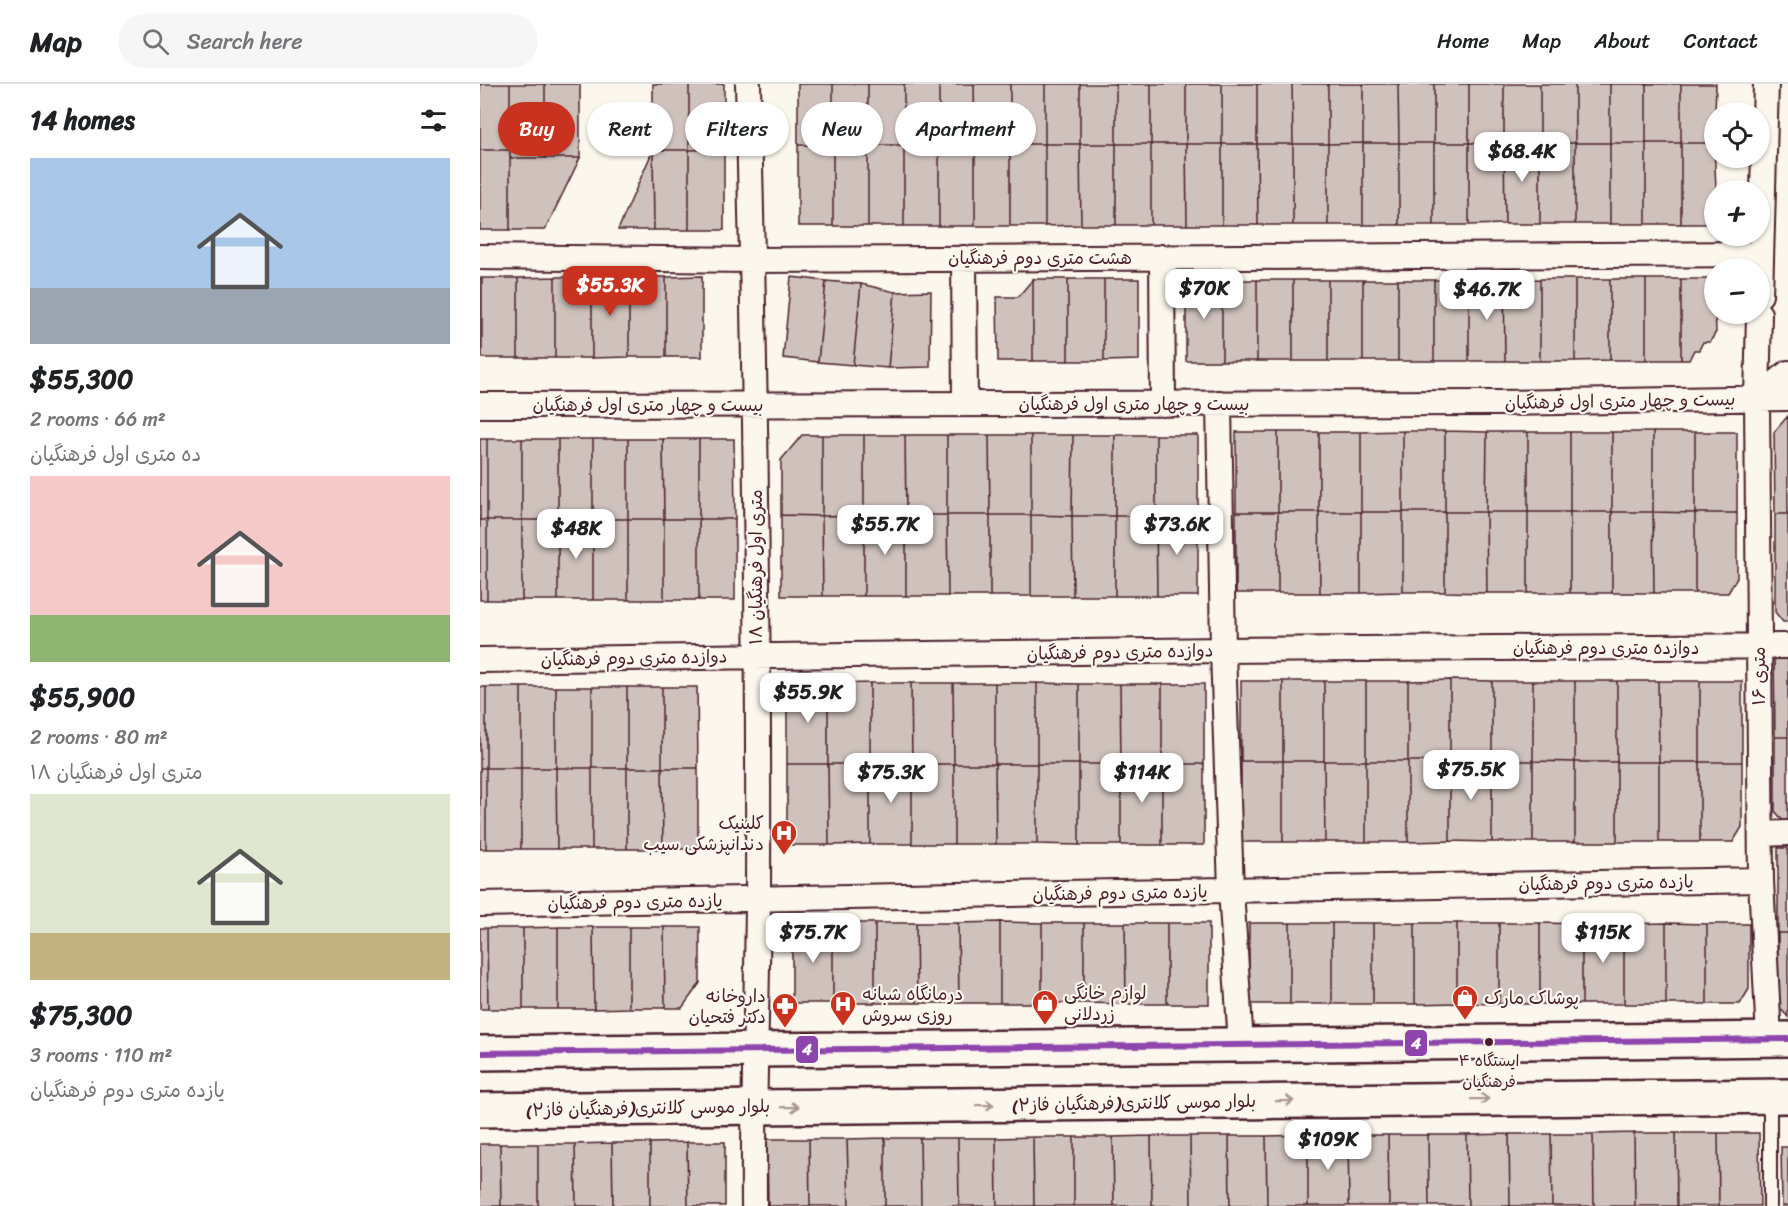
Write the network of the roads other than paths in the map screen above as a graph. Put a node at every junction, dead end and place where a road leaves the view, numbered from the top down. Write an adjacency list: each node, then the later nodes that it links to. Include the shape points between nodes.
1 (748, 84): 8 (street, ۱۸ متری اول فرهنگیان)
2 (1766, 84): 3 (street)
3 (1761, 254): 5 (street, هشت متری دوم فرهنگیان); 7 (street)
4 (480, 257): 8 (street, هشت متری دوم فرهنگیان)
5 (1162, 257): 6 (street, هشت متری دوم فرهنگیان); 15 (street)
6 (963, 258): 8 (street, هشت متری دوم فرهنگیان); 14 (street)
7 (1761, 258)
8 (752, 260): 17 (street, ۱۸ متری اول فرهنگیان)
9 (1759, 324): 12 (street, ۱۶ متری)
10 (1788, 373): 12 (street)
11 (1788, 398): 12 (street, بیست و چهار متری اول فرهنگیان)
12 (1757, 399): 13 (street, بیست و چهار متری اول فرهنگیان); 19 (street, ۱۶ متری)
13 (1219, 403): 15 (street, بیست و چهار متری اول فرهنگیان); 20 (street)
14 (965, 404): 15 (street, بیست و چهار متری اول فرهنگیان); 17 (street, بیست و چهار متری اول فرهنگیان)
15 (1163, 404)
16 (480, 405): 17 (street, بیست و چهار متری اول فرهنگیان)
17 (755, 405): 21 (street, ۱۸ متری اول فرهنگیان)
18 (1788, 646): 19 (street, دوازده متری دوم فرهنگیان)
19 (1759, 647): 20 (street, دوازده متری دوم فرهنگیان); 24 (street, ۱۶ متری)
20 (1223, 650): 21 (street, دوازده متری دوم فرهنگیان); 26 (street)
21 (756, 657): 22 (street, دوازده متری دوم فرهنگیان); 27 (street, ۱۸ متری اول فرهنگیان)
22 (480, 660)
23 (1788, 833): 24 (street)
24 (1761, 834): 25 (street, ۱۶ متری)
25 (1761, 880): 26 (street, یازده متری دوم فرهنگیان); 29 (street, ۱۶ متری)
26 (1231, 890): 27 (street, یازده متری دوم فرهنگیان); 30 (street)
27 (758, 900): 28 (street, یازده متری دوم فرهنگیان); 31 (street, ۱۸ متری اول فرهنگیان)
28 (480, 904)
29 (1779, 1039): 30 (main road)
30 (1241, 1045): 31 (main road)
31 (756, 1049): 32 (main road); 34 (street, ۱۸ متری اول فرهنگیان)
32 (480, 1053)
33 (1779, 1096): 34 (main road, بلوار موسی کلانتری(فرهنگیان فاز۲), one-way to 33); 37 (lane)
34 (753, 1107): 35 (main road, بلوار موسی کلانتری(فرهنگیان فاز۲)); 36 (street, ۱۸ متری اول فرهنگیان)
35 (480, 1110)
36 (754, 1206)
37 (1770, 1206)

